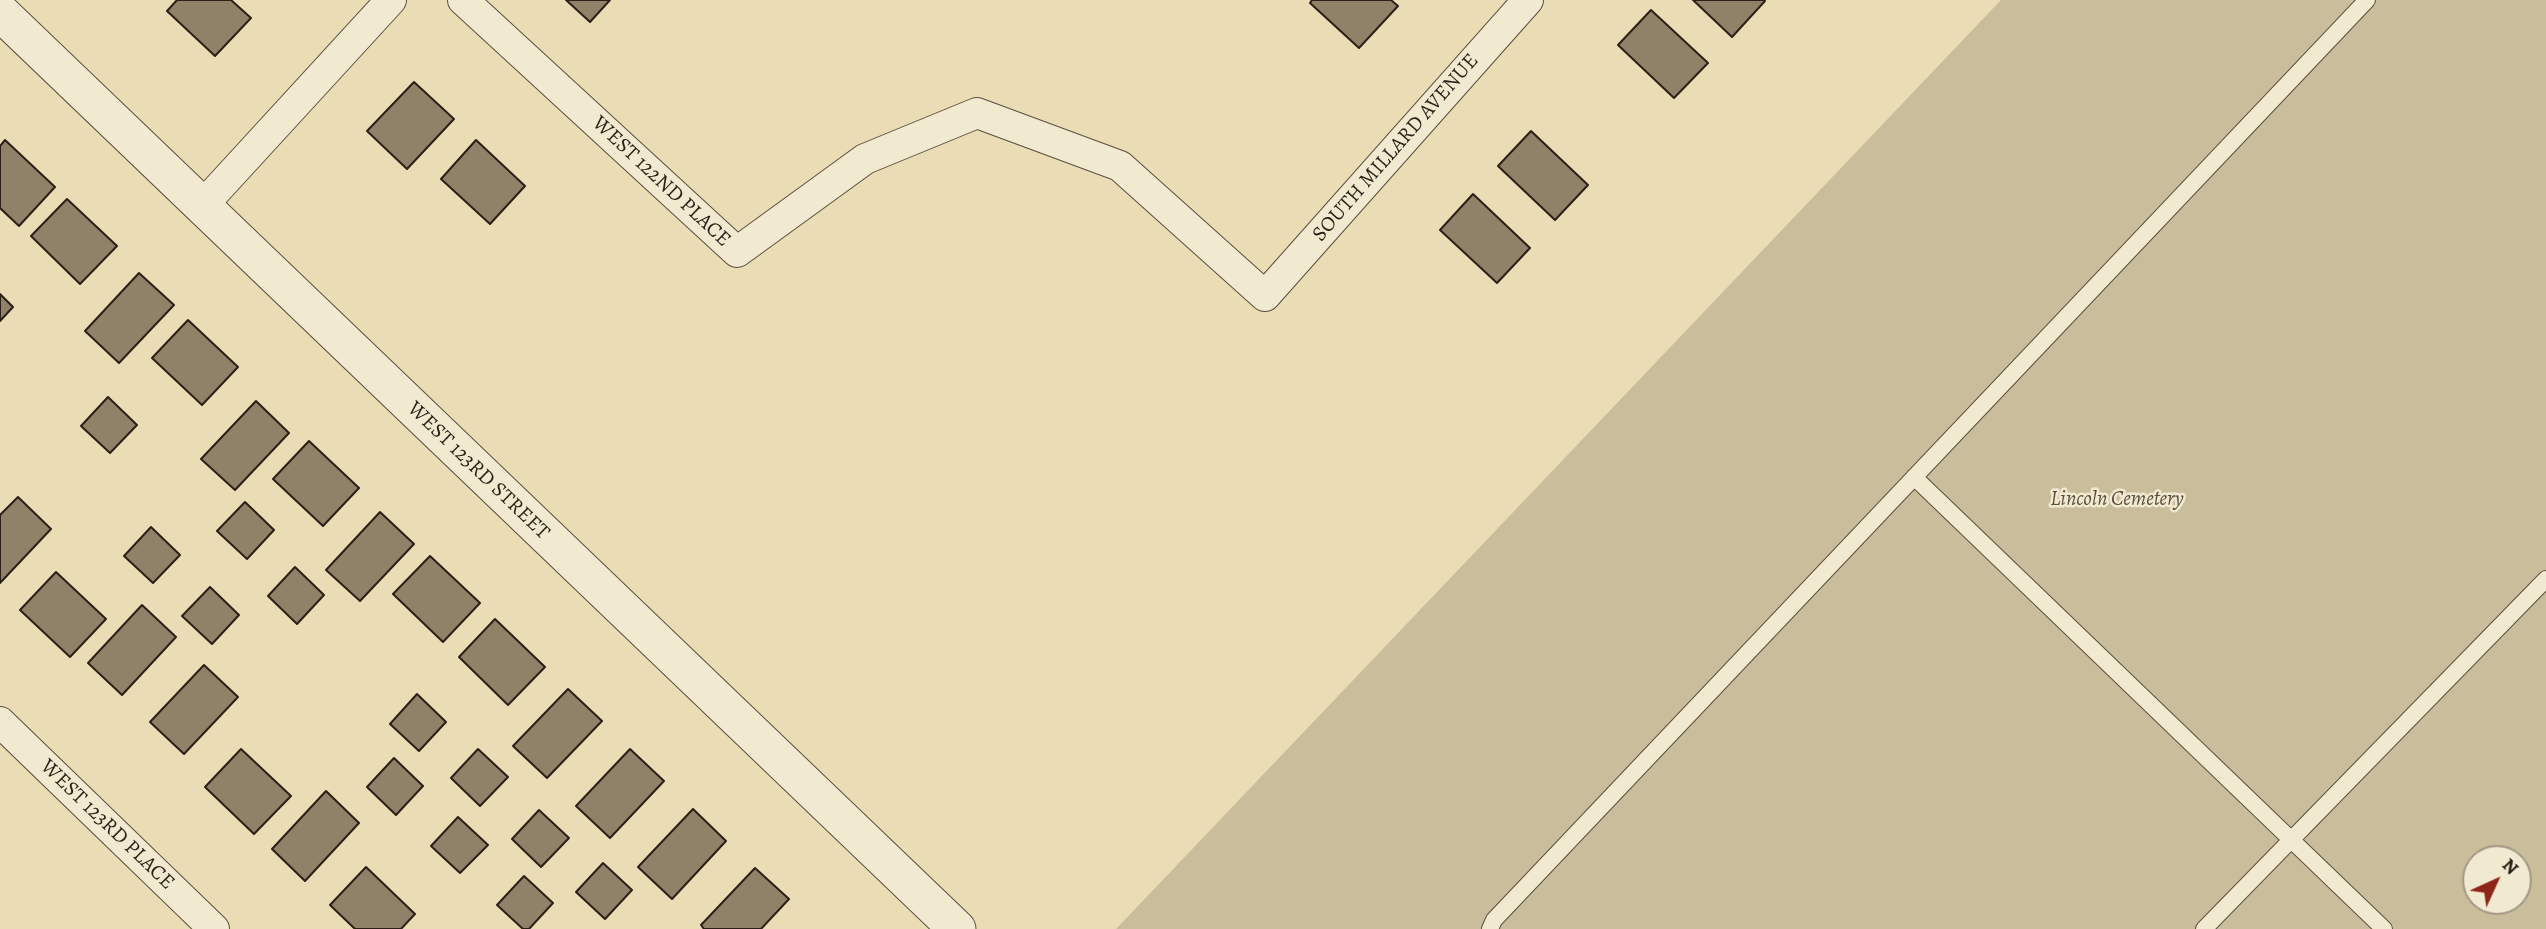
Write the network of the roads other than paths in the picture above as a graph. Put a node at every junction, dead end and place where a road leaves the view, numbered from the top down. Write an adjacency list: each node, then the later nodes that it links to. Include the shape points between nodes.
1 (391, 0): 6 (street)
2 (463, 0): 7 (street, WEST 122ND PLACE, via 737,252 865,159 977,113 1120,166)
3 (2367, 0): 8 (lane)
4 (1514, 5): 7 (street, SOUTH MILLARD AVENUE)
5 (5, 27): 6 (street, WEST 123RD STREET)
6 (202, 206): 13 (street, WEST 123RD STREET)
7 (1265, 296)
8 (1914, 477): 11 (lane); 14 (lane)
9 (2546, 579): 11 (lane)
10 (0, 722): 12 (street, WEST 123RD PLACE)
11 (2290, 840): 15 (lane); 16 (lane)
12 (214, 929)
13 (957, 929)
14 (1490, 929)
15 (2204, 929)
16 (2384, 929)

